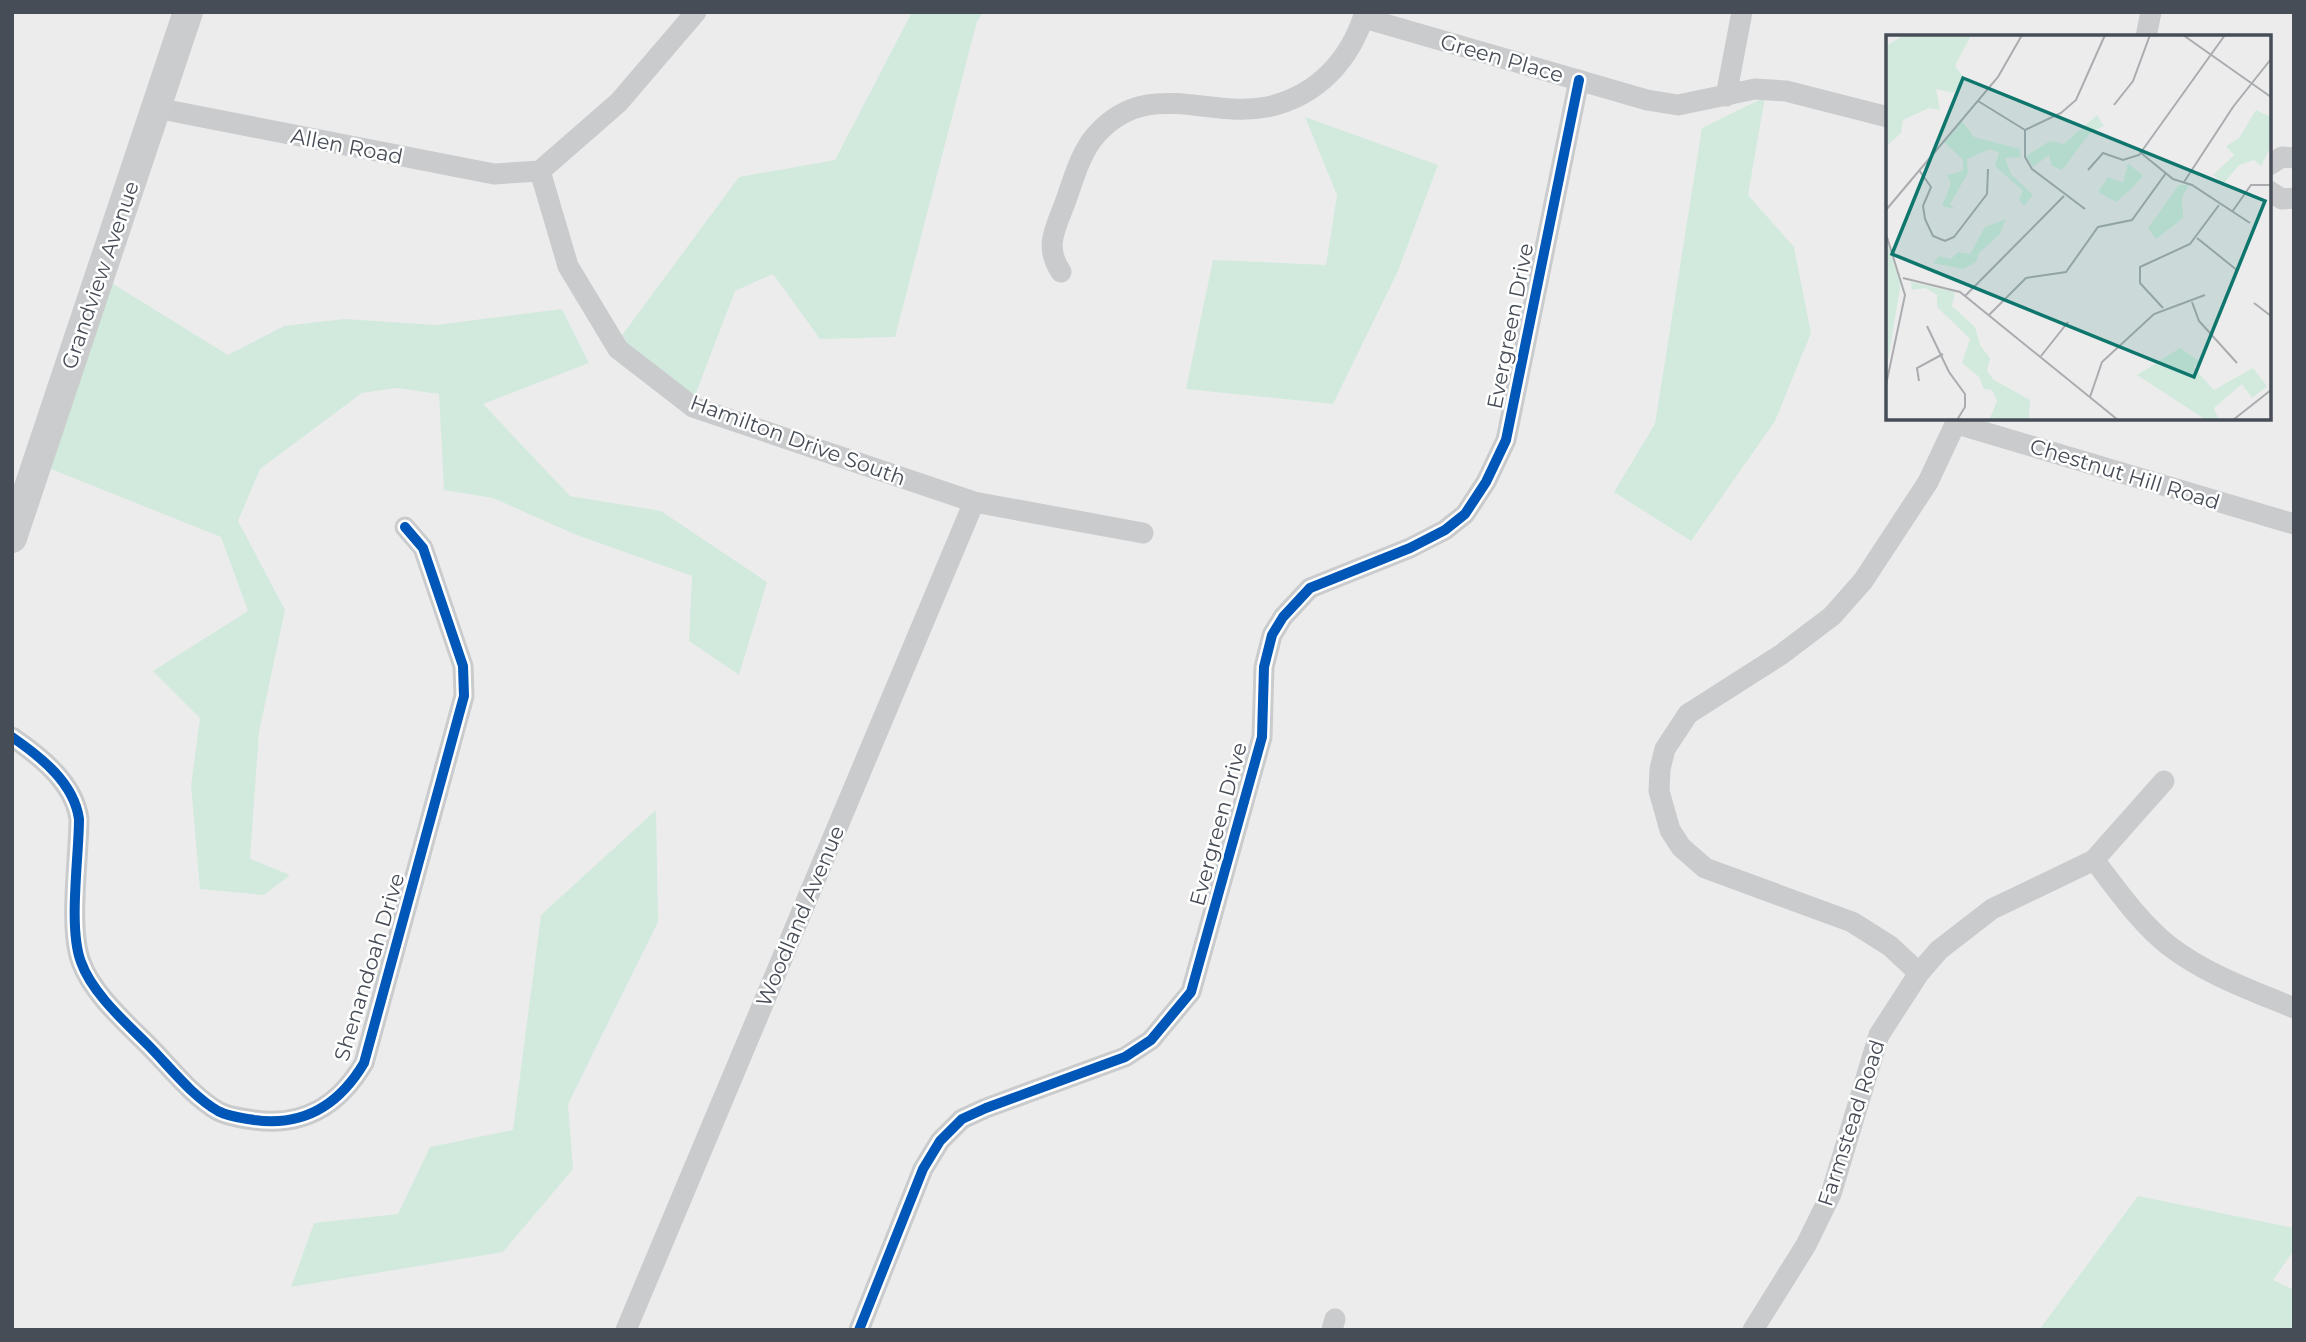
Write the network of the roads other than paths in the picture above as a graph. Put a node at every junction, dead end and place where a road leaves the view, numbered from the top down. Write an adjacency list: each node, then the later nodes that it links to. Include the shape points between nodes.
1 (188, 12): 9 (main road, Grandview Avenue)
2 (696, 12): 13 (street, via 619,102)
3 (1742, 12): 8 (street)
4 (2151, 12): 6 (street)
5 (1364, 15): 7 (street, Green Place); 16 (street, via 1357,39 1338,66 1318,85 1294,98 1266,107 1147,104 1117,117 1095,136 1082,157 1053,234 1052,259)
6 (2146, 35)
7 (1579, 80): 8 (street, Green Place, via 1678,105); 29 (street, Evergreen Drive, via 1506,440 1486,482 1465,514 1445,530 1310,588 1283,617 1272,635 1264,667 1262,737 1191,992 1152,1040 1125,1057 986,1108 962,1119 940,1140 923,1169)
8 (1726, 96): 10 (street, Green Place, via 1755,89 1786,91)
9 (156, 108): 13 (street, Allen Road, via 494,174); 22 (main road, Grandview Avenue)
10 (1886, 116)
11 (2294, 158): 12 (street, via 2282,157)
12 (2271, 164)
13 (540, 172): 18 (street, Hamilton Drive South, via 568,266 618,349 693,407)
14 (2271, 192): 15 (street, via 2282,199)
15 (2294, 198)
16 (1061, 272)
17 (1957, 421): 19 (street, Chestnut Hill Road); 26 (street, via 1928,482 1855,590 1832,616 1792,646 1688,714 1670,740 1660,769 1659,790 1670,830 1705,868 1852,922 1890,946)
18 (974, 502): 21 (street, Hamilton Drive South); 28 (street, Woodland Avenue)
19 (2294, 524)
20 (405, 527): 23 (street, Shenandoah Drive, via 423,548 463,666 464,696 364,1063 336,1100 316,1114 265,1121 219,1112 107,1001 82,966 75,945 77,800 44,762)
21 (1143, 533)
22 (12, 538)
23 (12, 737)
24 (2164, 781): 25 (street, Farmstead Road)
25 (2094, 860): 26 (street, Farmstead Road, via 1992,909 1939,950); 27 (street, via 2167,944 2203,967)
26 (1919, 973): 30 (street, Farmstead Road, via 1879,1035 1832,1194)
27 (2294, 1008)
28 (626, 1330)
29 (859, 1330)
30 (1753, 1330)

